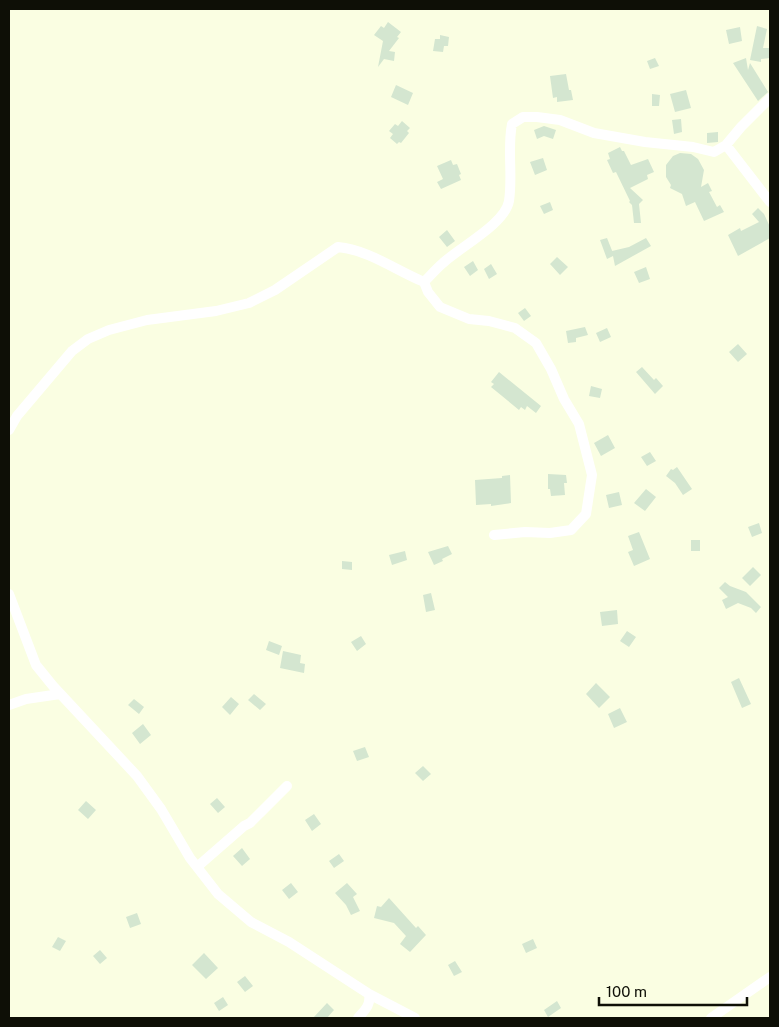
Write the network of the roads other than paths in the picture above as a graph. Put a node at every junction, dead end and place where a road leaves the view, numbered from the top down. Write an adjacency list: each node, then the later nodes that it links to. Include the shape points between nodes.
1 (770, 98): 2 (street)
2 (726, 145): 3 (street); 4 (street, via 714,152 619,138 594,133 560,120 523,116 512,124 509,140 509,203 500,217 442,263)
3 (770, 202)
4 (424, 282): 5 (street, via 352,248 338,247 275,290 249,303 147,320 88,339 72,351); 6 (street, via 440,308 469,319 489,320 515,328 536,343 579,424 592,475 586,514 571,530)
5 (9, 430)
6 (494, 535)
7 (9, 594): 8 (street, via 36,665)
8 (60, 694): 9 (street); 11 (street, via 137,776)
9 (9, 705)
10 (287, 786): 11 (street, via 250,823)
11 (197, 867): 13 (street, via 218,894 251,922 289,942)
12 (770, 977): 16 (street)
13 (369, 994): 14 (street, via 368,1008); 15 (street)
14 (358, 1018)
15 (415, 1018)
16 (711, 1018)

